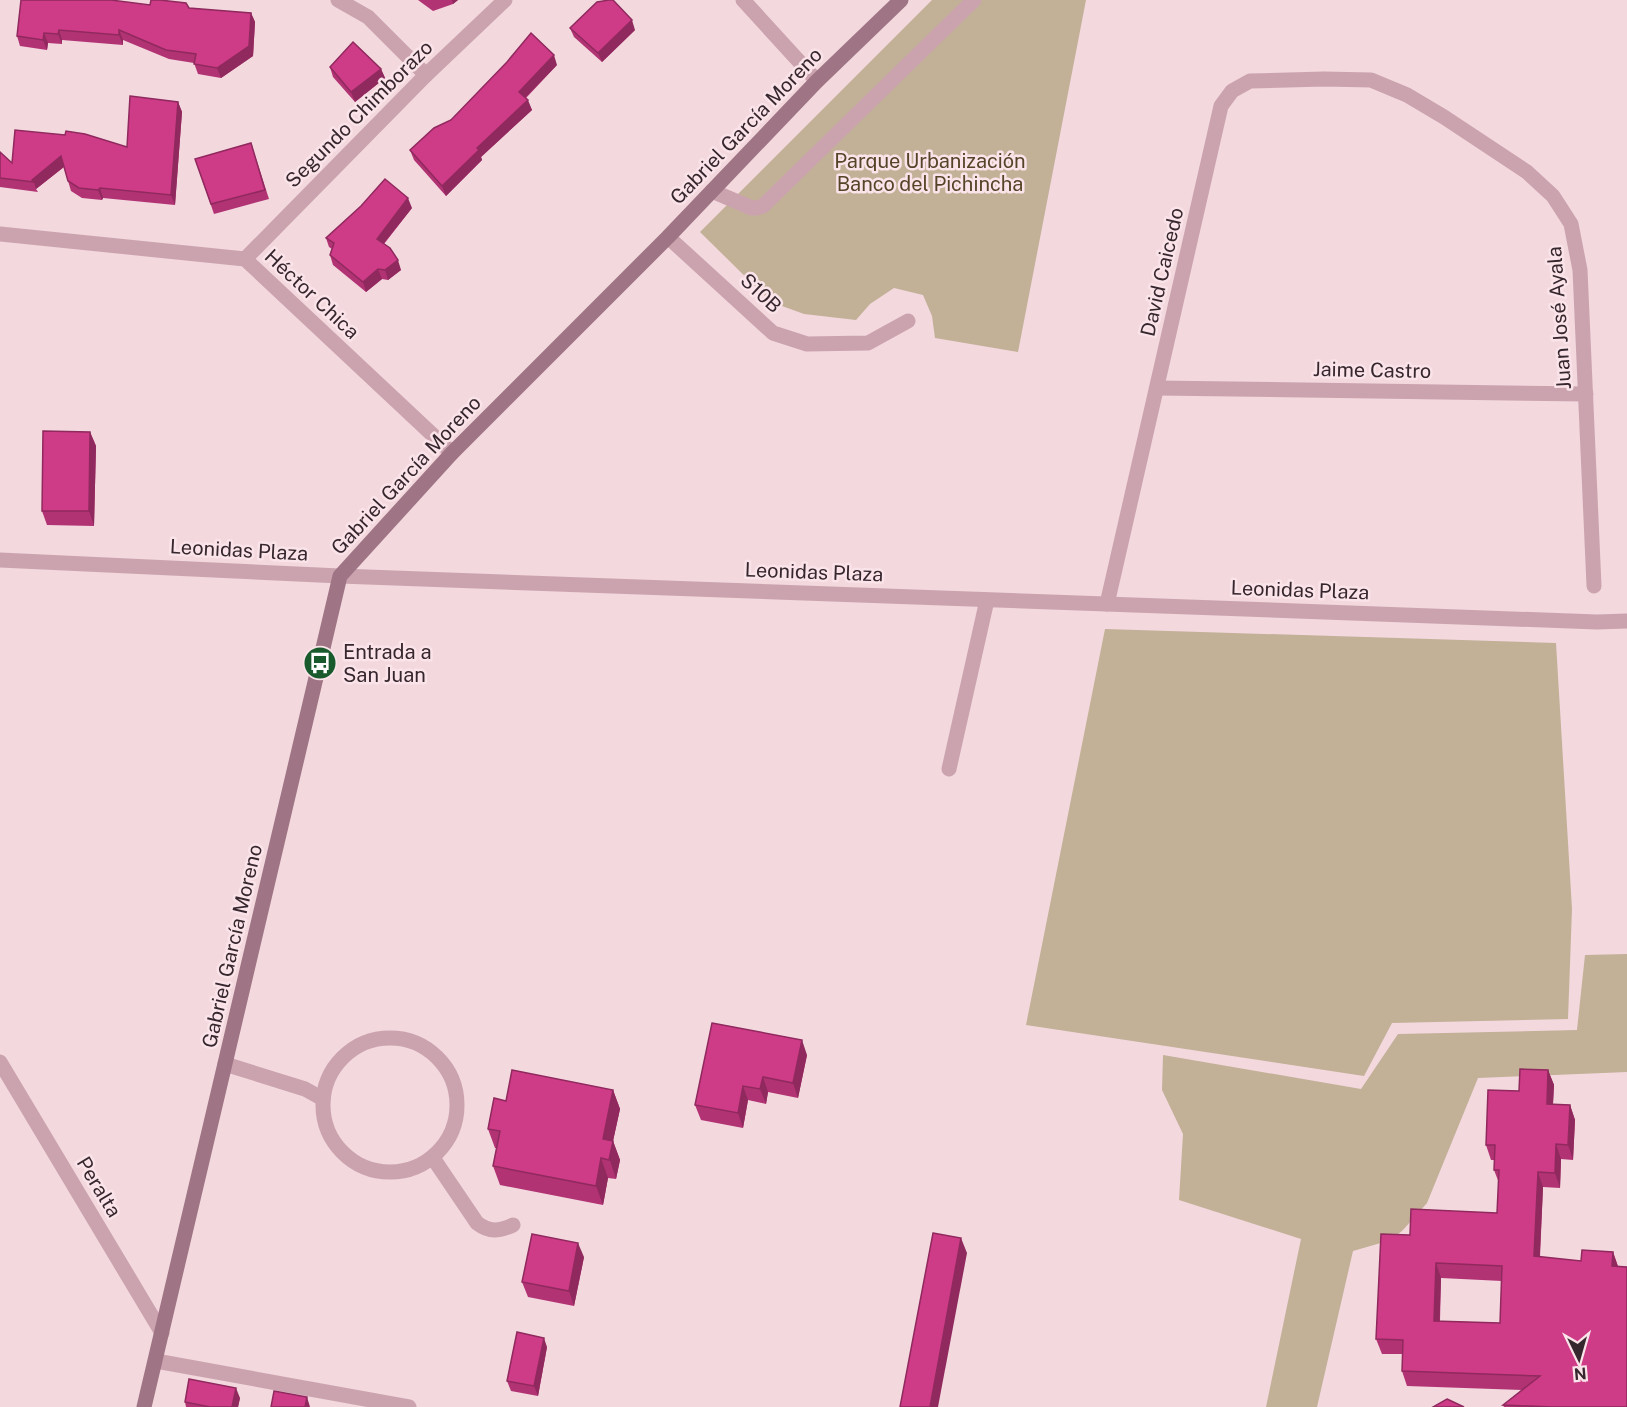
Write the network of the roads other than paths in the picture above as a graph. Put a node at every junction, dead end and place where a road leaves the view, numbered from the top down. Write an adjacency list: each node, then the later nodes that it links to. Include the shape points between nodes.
1 (338, 0): 6 (street, via 368,17)
2 (505, 0): 6 (street, Segundo Chimborazo)
3 (743, 0): 8 (street)
4 (901, 0): 8 (street, Gabriel García Moreno)
5 (974, 0): 9 (street, via 764,206 752,208)
6 (426, 75): 12 (street, Segundo Chimborazo)
7 (1371, 80): 14 (street, David Caicedo, via 1250,81 1232,91 1221,106); 15 (street, Juan José Ayala, via 1444,117 1527,172 1553,196 1571,224 1580,270)
8 (817, 81): 9 (street, Gabriel García Moreno)
9 (712, 192): 11 (street, Gabriel García Moreno)
10 (0, 234): 12 (street, Héctor Chica)
11 (668, 237): 13 (street, S10B, via 773,333 807,344 868,343); 16 (street, Gabriel García Moreno)
12 (245, 259): 16 (street, Héctor Chica)
13 (908, 321)
14 (1157, 388): 15 (street, Jaime Castro); 21 (street, David Caicedo)
15 (1586, 394): 19 (street, Juan José Ayala)
16 (452, 453): 18 (street, Gabriel García Moreno)
17 (0, 561): 18 (street, Leonidas Plaza)
18 (340, 576): 20 (street, Leonidas Plaza); 25 (street, Gabriel García Moreno)
19 (1594, 586)
20 (987, 600): 21 (street, Leonidas Plaza); 23 (street)
21 (1107, 604): 22 (street, Leonidas Plaza)
22 (1627, 621)
23 (950, 769)
24 (0, 1062): 29 (street, Peralta)
25 (225, 1064): 26 (street, via 305,1089); 29 (street, Gabriel García Moreno)
26 (323, 1100): 27 (street, via 325,1123 335,1144 352,1161 373,1170 397,1172); 27 (street, via 329,1077 344,1057 364,1044 387,1038 411,1041 432,1053 448,1070 457,1093 457,1117 452,1132)
27 (433, 1158): 28 (street, via 477,1224 495,1231)
28 (513, 1225)
29 (162, 1333): 30 (street, Gabriel García Moreno)
30 (156, 1361): 31 (street, Gabriel García Moreno); 32 (street)
31 (144, 1407)
32 (409, 1407)

